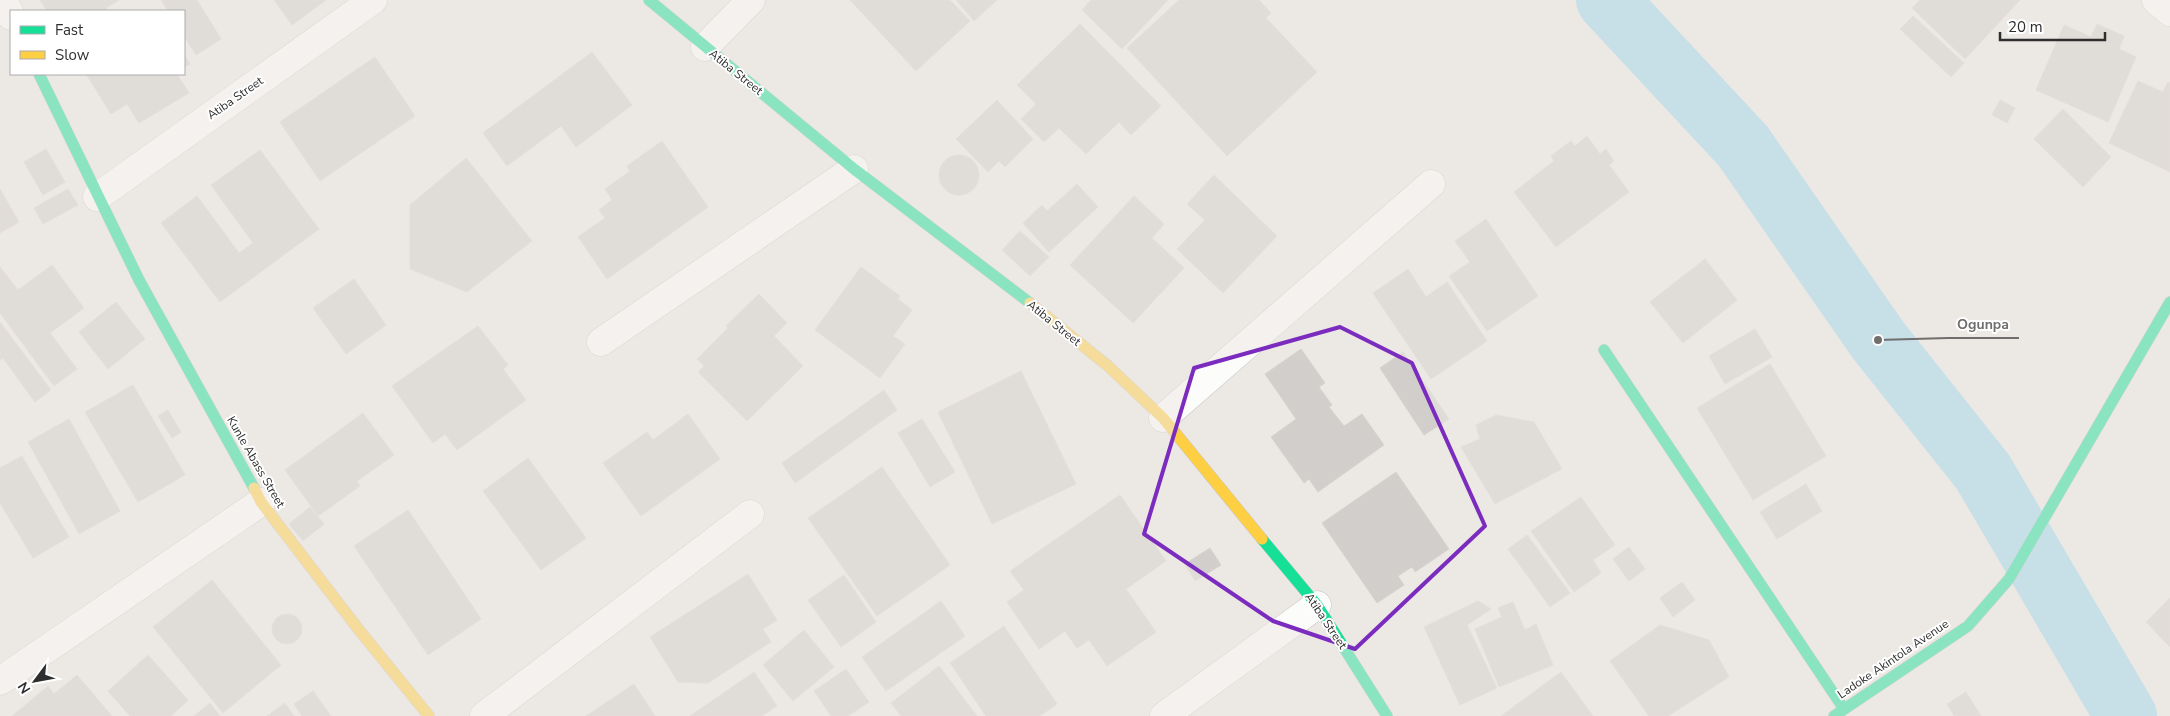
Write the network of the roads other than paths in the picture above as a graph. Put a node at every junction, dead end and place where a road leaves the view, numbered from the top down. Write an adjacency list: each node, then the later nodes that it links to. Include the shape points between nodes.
1 (4, 0): 7 (street)
2 (373, 0): 12 (street, Atiba Street)
3 (649, 0): 8 (street, Atiba Street)
4 (751, 0): 8 (street)
5 (2156, 0): 6 (street)
6 (2170, 12)
7 (10, 14)
8 (705, 47): 10 (street, Atiba Street)
9 (39, 75): 12 (street, Kunle Abass Street)
10 (854, 169): 14 (street); 16 (street, Atiba Street, via 1108,366)
11 (1431, 184): 16 (street)
12 (97, 196): 17 (street, Kunle Abass Street, via 139,280)
13 (2170, 302): 21 (street, Ladoke Akintola Avenue, via 2009,579 1968,626)
14 (601, 342)
15 (1604, 350): 21 (street)
16 (1163, 418): 19 (street, Atiba Street)
17 (261, 502): 20 (street); 22 (street, Kunle Abass Street)
18 (750, 514): 23 (street)
19 (1317, 605): 24 (street); 25 (street, Atiba Street)
20 (0, 681)
21 (1839, 712)
22 (429, 716)
23 (484, 716)
24 (1164, 716)
25 (1387, 716)

